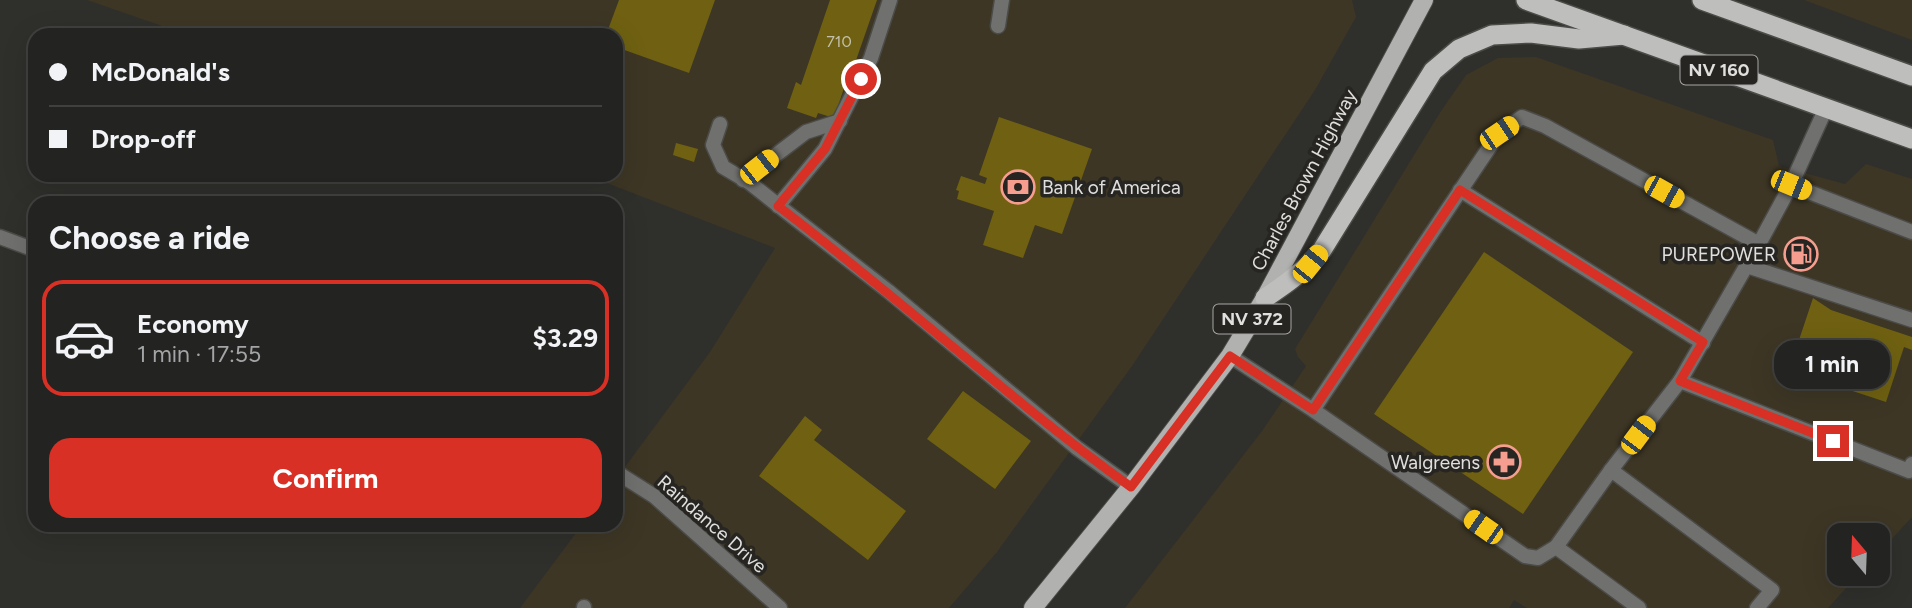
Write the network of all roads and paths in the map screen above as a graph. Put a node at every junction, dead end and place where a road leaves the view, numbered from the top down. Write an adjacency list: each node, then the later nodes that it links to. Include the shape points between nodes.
1 (890, 0): 10 (street, via 871,58)
2 (1002, 0): 6 (street)
3 (1424, 0): 22 (main road, Charles Brown Highway / NV 372)
4 (1526, 0): 7 (highway, NV 160)
5 (1709, 1): 8 (highway)
6 (998, 26)
7 (1625, 35): 9 (highway, NV 160); 22 (highway, via 1579,39 1512,33 1492,35 1458,49 1433,71 1322,250 1292,280)
8 (1912, 76)
9 (1826, 108): 12 (highway, NV 160); 14 (street)
10 (840, 121): 13 (street, via 806,132); 16 (street, via 825,149)
11 (720, 124): 13 (street, via 713,145 723,167)
12 (1912, 139)
13 (743, 180): 16 (street)
14 (1791, 185): 17 (street); 19 (street)
15 (1460, 190): 19 (street, via 1499,133 1522,117); 24 (street); 27 (street)
16 (778, 206): 31 (street)
17 (1912, 232)
18 (0, 237): 20 (street)
19 (1759, 244): 21 (street)
20 (28, 247)
21 (1747, 266): 23 (street); 24 (street)
22 (1265, 298): 25 (main road, Charles Brown Highway / NV 372)
23 (1912, 320)
24 (1703, 342): 26 (street)
25 (1230, 356): 27 (street); 31 (main road, Charles Brown Highway / NV 372)
26 (1680, 381): 28 (street, via 1909,471); 29 (street)
27 (1313, 410): 32 (street, via 1525,556 1538,558)
28 (1912, 464)
29 (1611, 470): 32 (street); 36 (street, via 1772,590)
30 (623, 476): 33 (street, Raindance Drive, via 654,496)
31 (1131, 487): 34 (main road, Charles Brown Highway / NV 372)
32 (1556, 547): 35 (street)
33 (780, 608)
34 (1033, 608)
35 (1639, 608)
36 (1758, 608)

